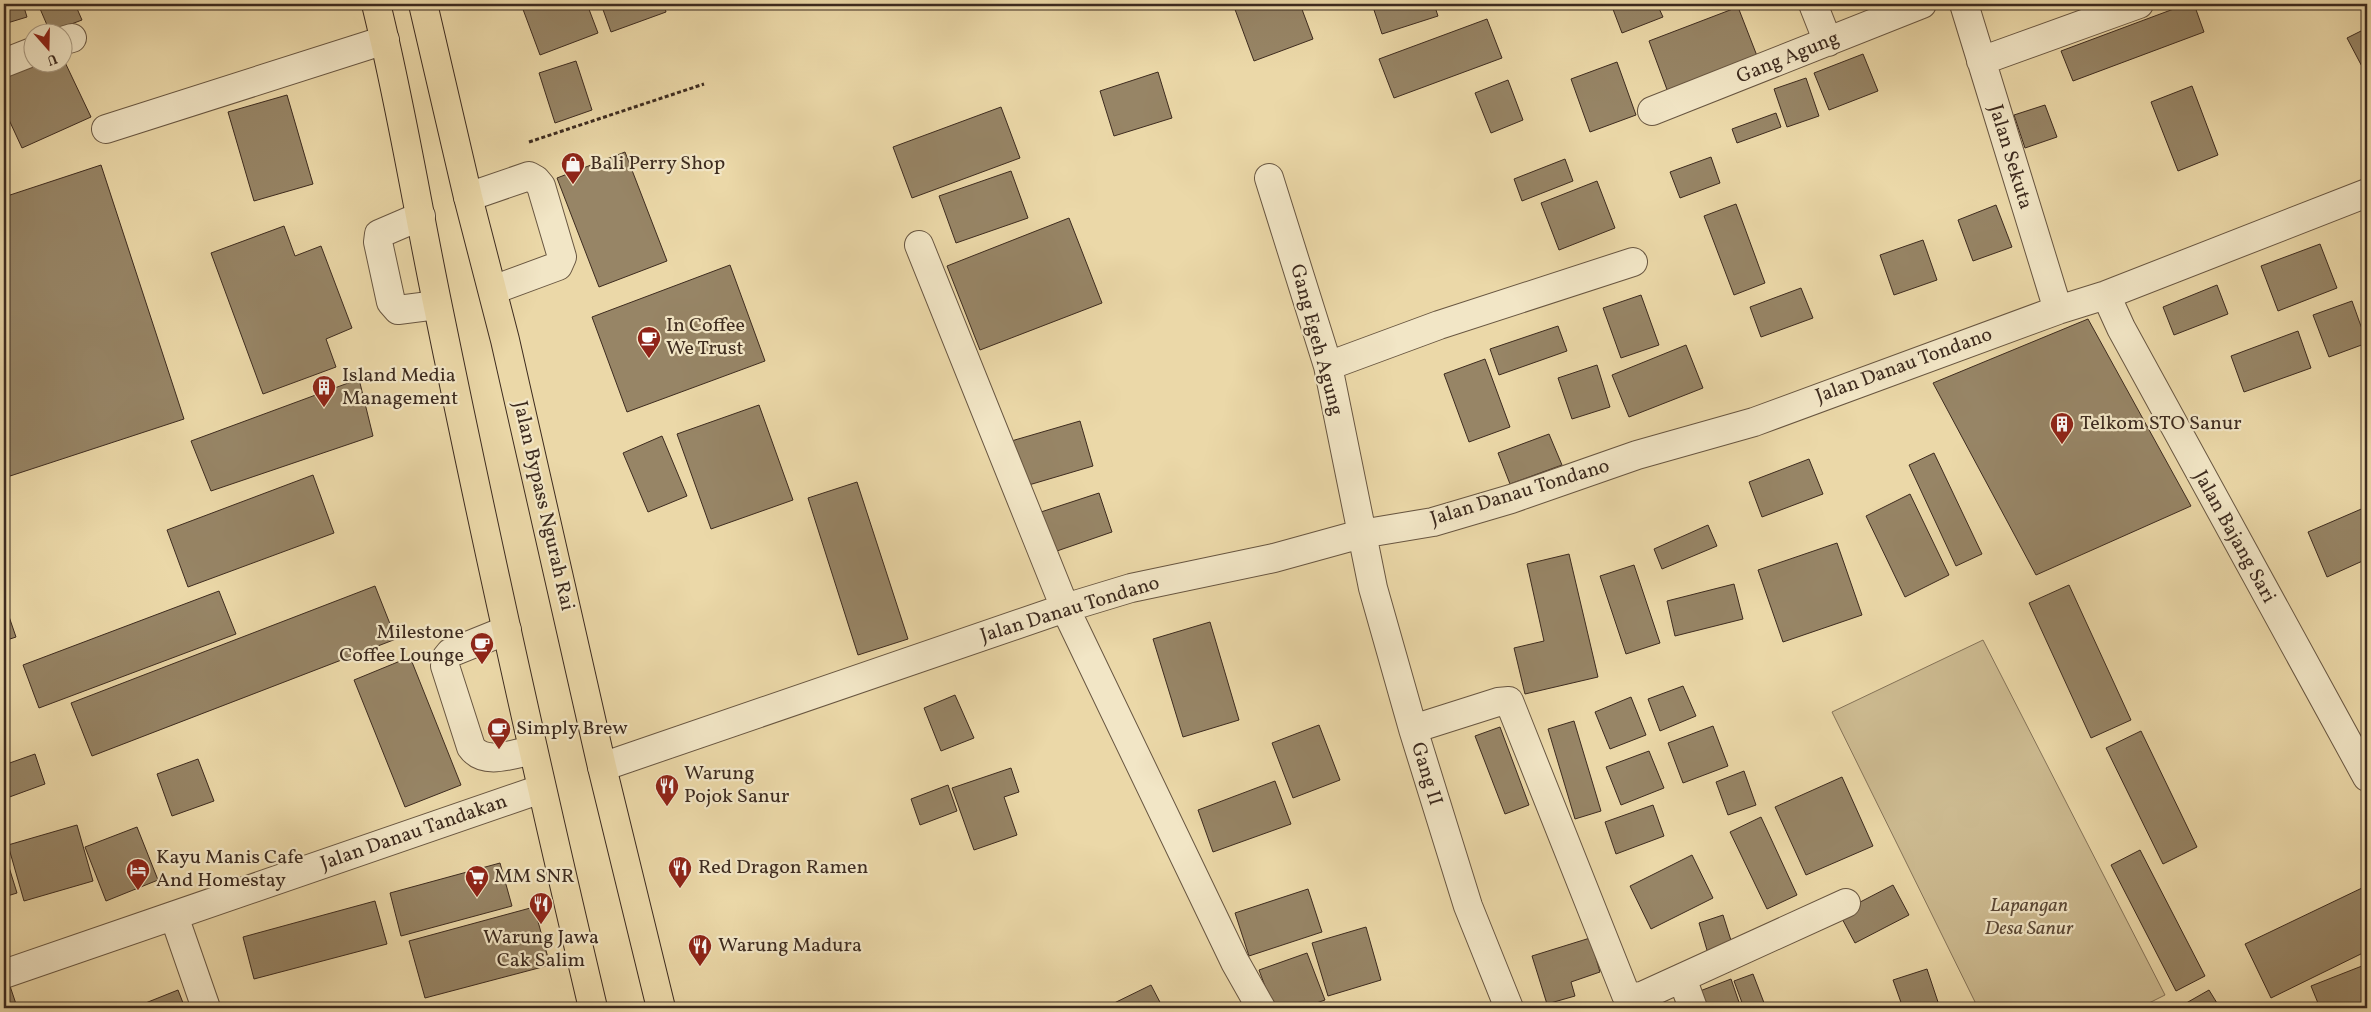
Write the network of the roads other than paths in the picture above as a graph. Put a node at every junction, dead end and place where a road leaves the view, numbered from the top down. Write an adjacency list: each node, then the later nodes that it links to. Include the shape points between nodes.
1 (376, 4): 7 (highway)
2 (423, 4): 16 (highway, Jalan Bypass Ngurah Rai)
3 (1813, 4): 8 (street)
4 (1922, 4): 8 (street, Gang Agung)
5 (1964, 4): 10 (street, Jalan Sekuta)
6 (2139, 4): 10 (street)
7 (385, 40): 13 (street); 17 (highway)
8 (1828, 42): 12 (street, Gang Agung)
9 (22, 56): 11 (street)
10 (1980, 61): 23 (street, Jalan Sekuta)
11 (4, 63)
12 (1652, 112)
13 (106, 129)
14 (1269, 178): 24 (street, Gang Egeh Agung)
15 (2367, 193): 21 (street, Jalan Danau Tondano)
16 (468, 197): 20 (highway, Jalan Bypass Ngurah Rai); 20 (street, via 528,176 536,180 541,186 562,257 558,266)
17 (421, 216): 22 (highway); 22 (street, via 379,234 378,242 391,302 398,310)
18 (919, 245): 26 (street)
19 (1633, 262): 24 (street, via 1439,325)
20 (493, 290): 30 (highway, Jalan Bypass Ngurah Rai)
21 (2106, 295): 23 (street, Jalan Danau Tondano); 31 (street, Jalan Bajang Sari, via 2228,526)
22 (437, 305): 27 (highway)
23 (2058, 310): 25 (street, Jalan Danau Tondano, via 1754,422 1432,522)
24 (1328, 366): 25 (street, Gang Egeh Agung)
25 (1361, 534): 26 (street, Jalan Danau Tondano, via 1274,558 1131,588); 28 (street, Gang II)
26 (1066, 608): 30 (street, Jalan Danau Tondano); 40 (street, via 1235,962)
27 (507, 630): 29 (highway); 29 (street, via 450,653 446,666 476,755 486,758)
28 (1413, 729): 36 (street, via 1508,700 1626,995 1642,996); 41 (street, Gang II, via 1468,906)
29 (533, 750): 32 (highway)
30 (602, 768): 39 (highway, Jalan Bypass Ngurah Rai)
31 (2367, 777)
32 (542, 790): 34 (street, Jalan Danau Tandakan); 38 (highway)
33 (1846, 903): 36 (street)
34 (174, 916): 35 (street, Jalan Danau Tandakan); 37 (street)
35 (4, 974)
36 (1682, 978): 42 (street)
37 (206, 1008)
38 (593, 1008)
39 (661, 1008)
40 (1261, 1008)
41 (1509, 1008)
42 (1693, 1008)

